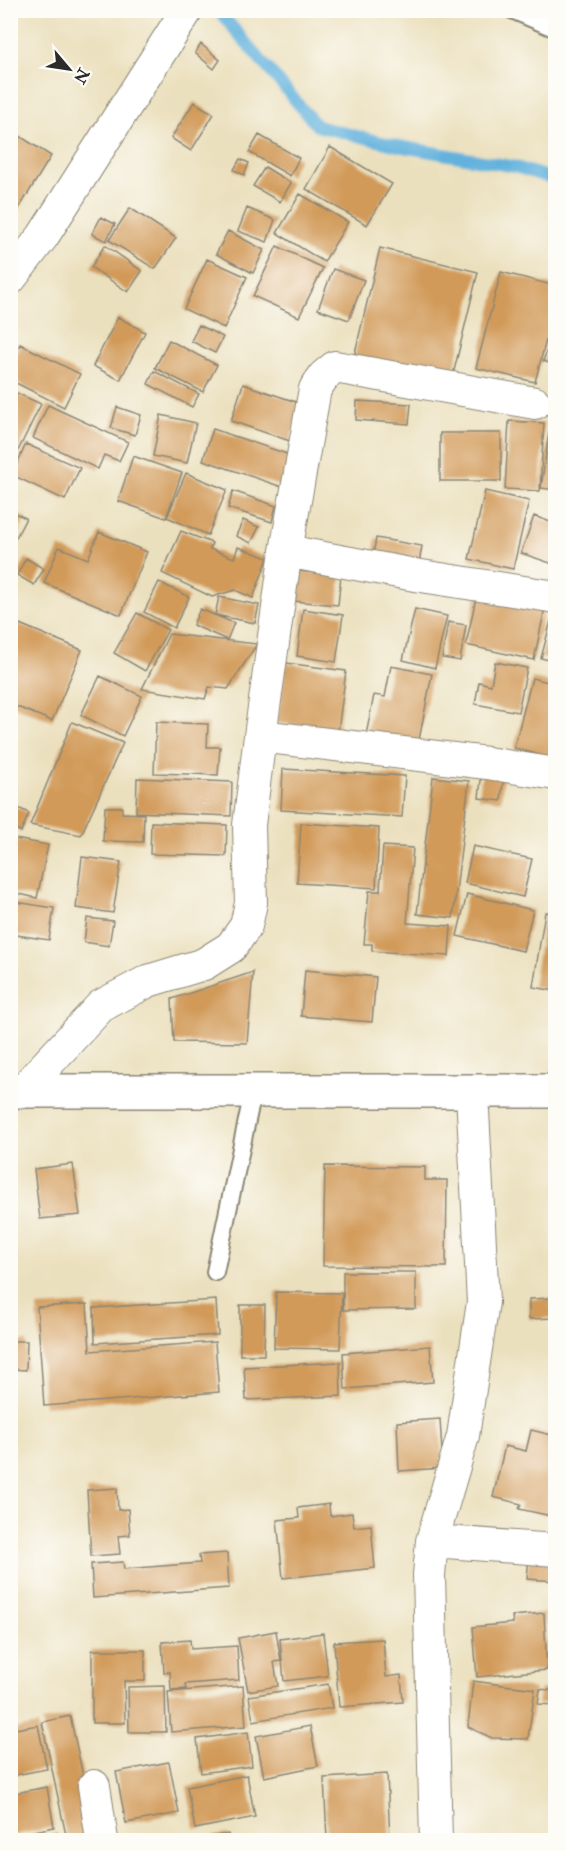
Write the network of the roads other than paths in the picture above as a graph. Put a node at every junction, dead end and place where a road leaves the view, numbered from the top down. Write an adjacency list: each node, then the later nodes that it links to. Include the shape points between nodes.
1 (512, 10): 3 (lane)
2 (187, 11): 4 (street, via 44,236)
3 (555, 29)
4 (10, 279)
5 (535, 403): 6 (street, via 335,367 315,389)
6 (286, 551): 7 (street); 8 (street)
7 (555, 597)
8 (260, 736): 9 (street); 11 (street, via 249,825 250,903 246,926 231,947 204,964 148,981 101,1006)
9 (555, 774)
10 (555, 1090): 13 (main road)
11 (16, 1091): 12 (main road)
12 (253, 1092): 13 (main road); 14 (lane)
13 (472, 1092): 15 (street, via 483,1302 463,1436)
14 (215, 1272)
15 (432, 1541): 16 (street); 19 (street, via 429,1575)
16 (555, 1550)
17 (94, 1786): 18 (street)
18 (102, 1840)
19 (436, 1840)

